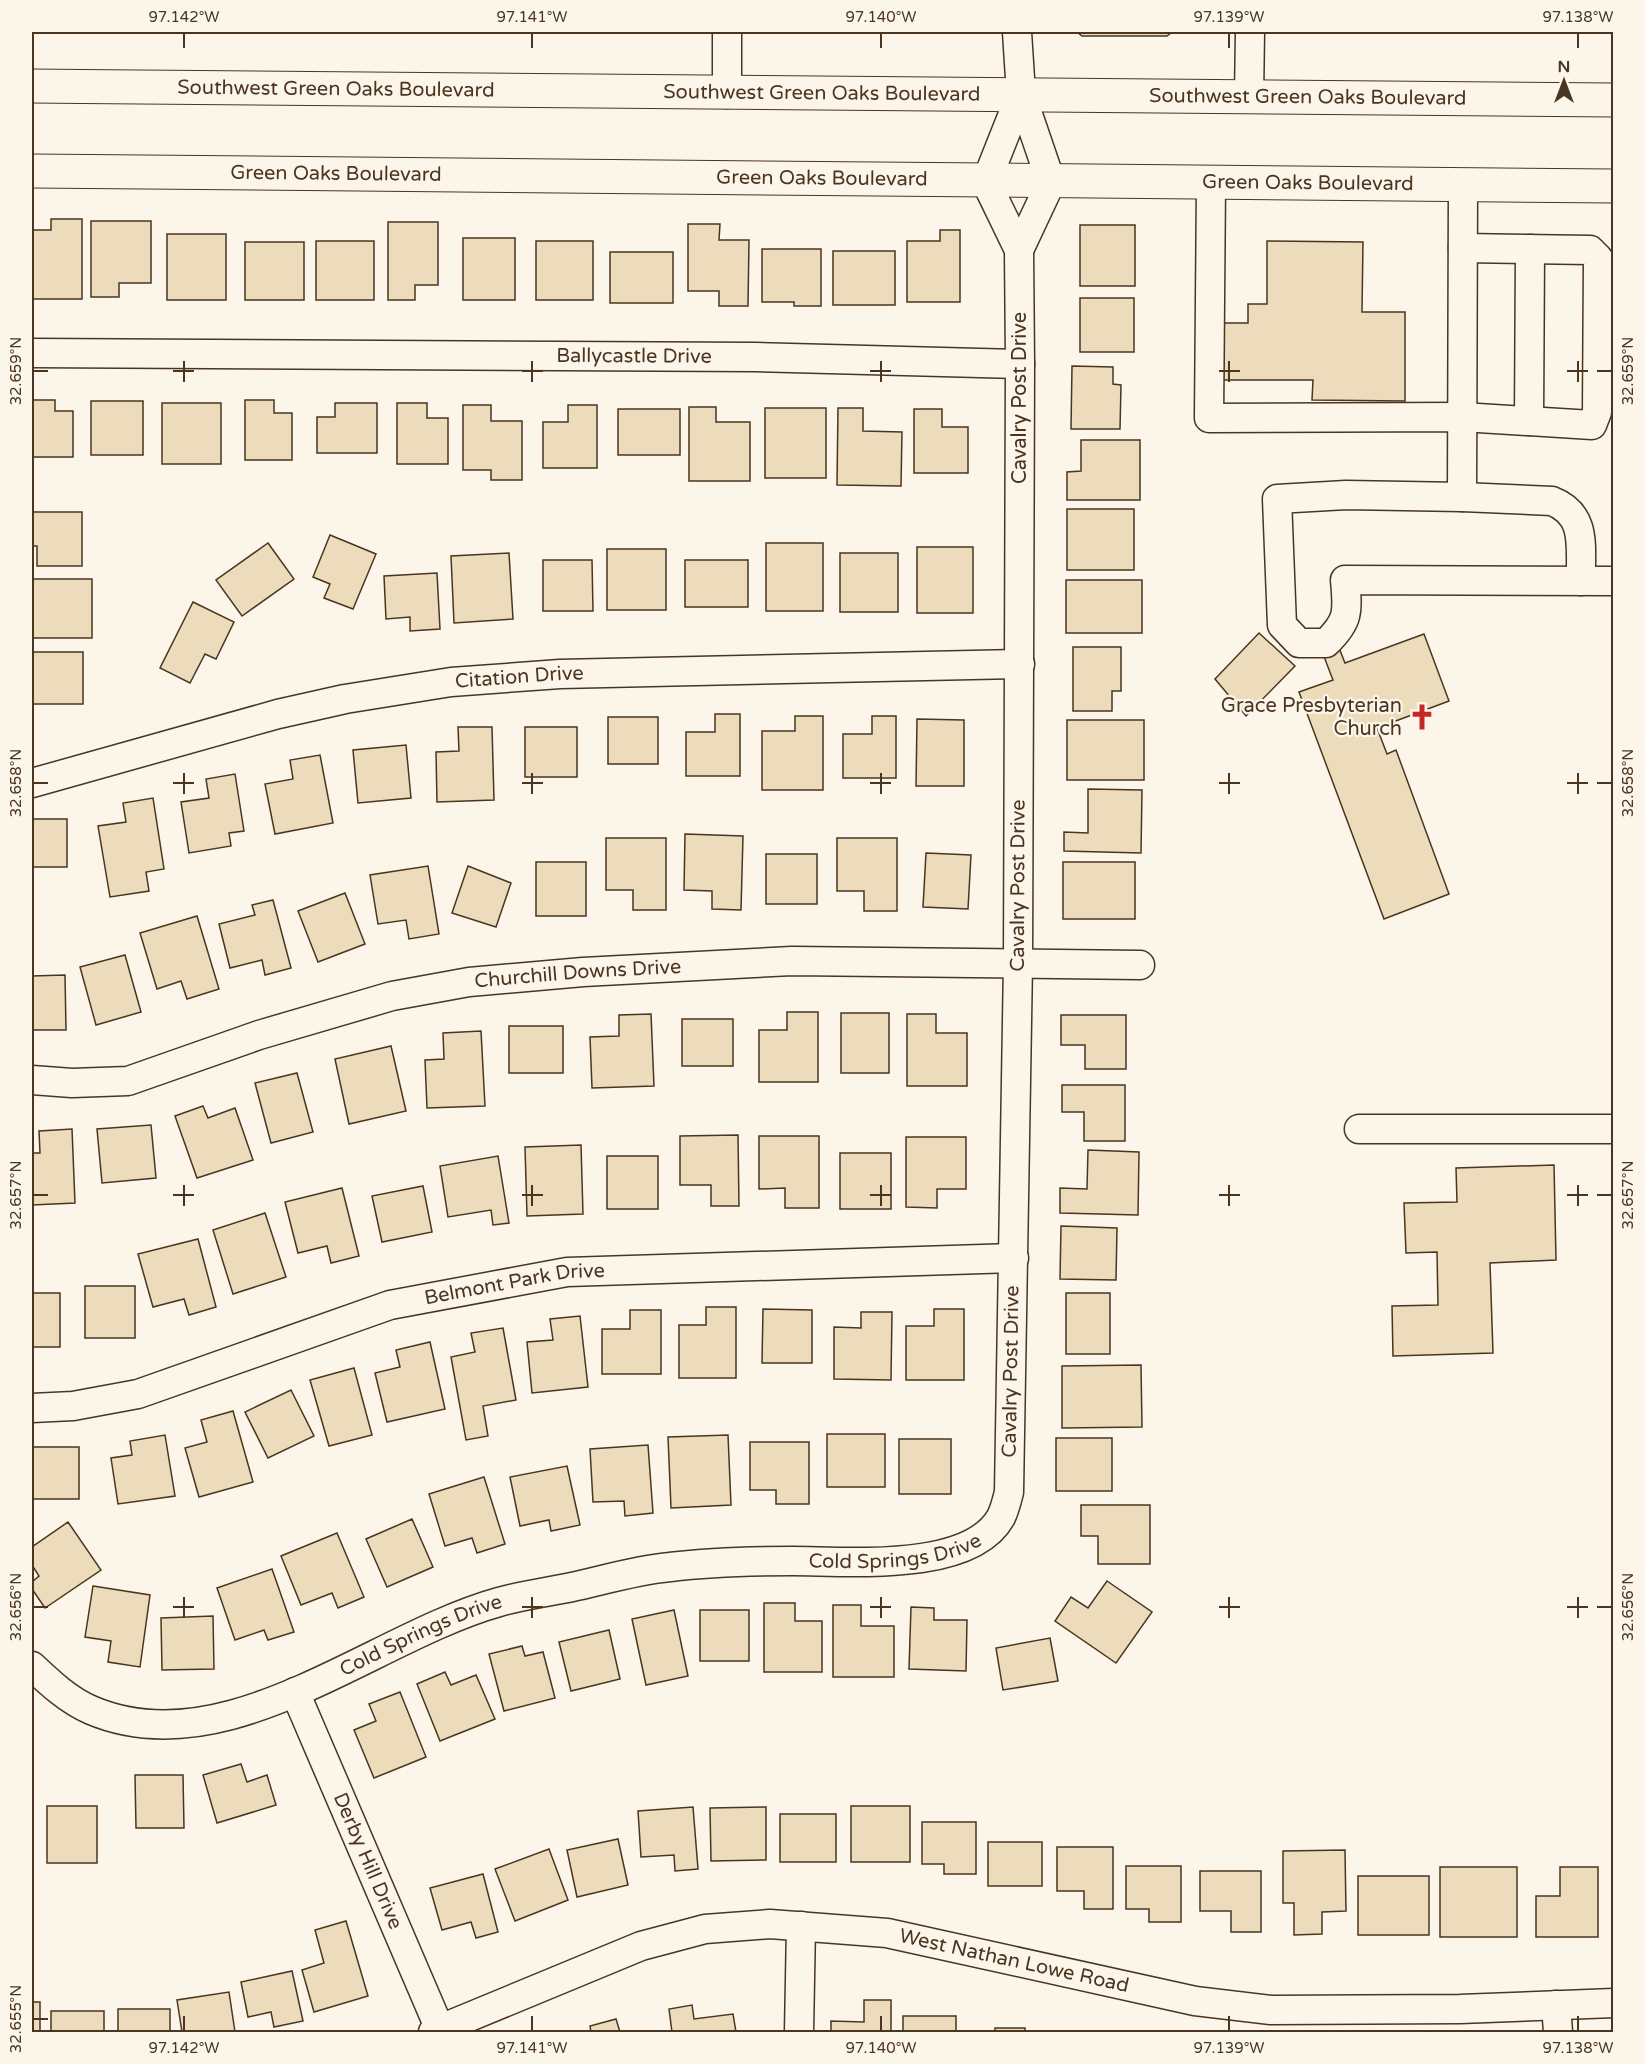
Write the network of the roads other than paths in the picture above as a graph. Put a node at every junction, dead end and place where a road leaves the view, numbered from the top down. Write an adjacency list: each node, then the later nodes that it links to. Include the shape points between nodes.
1 (727, 32): 5 (street)
2 (1017, 32): 6 (street)
3 (1250, 32): 7 (street)
4 (32, 86): 5 (main road, Southwest Green Oaks Boulevard)
5 (727, 94): 6 (main road, Southwest Green Oaks Boulevard)
6 (1022, 94): 7 (main road, Southwest Green Oaks Boulevard); 10 (street); 11 (street)
7 (1249, 97): 8 (main road, Southwest Green Oaks Boulevard)
8 (1614, 100)
9 (32, 171): 10 (main road, Green Oaks Boulevard)
10 (986, 182): 11 (main road, Green Oaks Boulevard); 17 (street, Cavalry Post Drive)
11 (1051, 182): 12 (main road, Green Oaks Boulevard); 17 (street, Cavalry Post Drive)
12 (1211, 183): 13 (main road, Green Oaks Boulevard); 20 (street, via 1209,418)
13 (1463, 185): 14 (main road, Green Oaks Boulevard); 15 (street)
14 (1614, 186)
15 (1463, 248): 16 (street); 20 (street)
16 (1530, 249): 21 (street); 21 (street, via 1590,250 1598,258 1597,412 1592,425)
17 (1019, 250): 19 (street, Cavalry Post Drive)
18 (32, 354): 19 (street, Ballycastle Drive, via 755,357)
19 (1020, 363): 25 (street, Cavalry Post Drive)
20 (1462, 417): 21 (street); 22 (street)
21 (1529, 421)
22 (1462, 497): 23 (street, via 1552,501 1563,505 1574,515 1580,529); 23 (street, via 1346,495 1277,499 1282,625 1299,643 1326,643 1343,626 1345,580)
23 (1581, 581): 24 (street)
24 (1614, 581)
25 (1020, 664): 26 (street, Citation Drive, via 560,674 451,682 278,714); 27 (street, Cavalry Post Drive)
26 (32, 783)
27 (1018, 963): 28 (street, Churchill Downs Drive); 29 (street, Churchill Downs Drive, via 792,961 469,982 370,1002 259,1035 128,1081); 32 (street, Cavalry Post Drive)
28 (1140, 965)
29 (32, 1080)
30 (1359, 1129): 31 (street)
31 (1614, 1129)
32 (1014, 1258): 33 (street, Belmont Park Drive, via 567,1272 390,1305 138,1394 73,1406); 34 (street, Cavalry Post Drive, via 1009,1492)
33 (32, 1408)
34 (1001, 1517): 36 (street, Cold Springs Drive, via 984,1536 955,1551 920,1560 742,1561 668,1567 499,1602 459,1616)
35 (32, 1666): 36 (street, Cold Springs Drive, via 58,1690 90,1710 161,1725 203,1724)
36 (295, 1692): 40 (street, Derby Hill Drive)
37 (801, 1926): 39 (street, West Nathan Lowe Road, via 887,1933 1195,2001 1271,2010); 40 (street, West Nathan Lowe Road, via 705,1929 641,1946); 41 (street)
38 (1614, 2003): 39 (street, West Nathan Lowe Road)
39 (1557, 2019)
40 (438, 2032)
41 (799, 2032)

